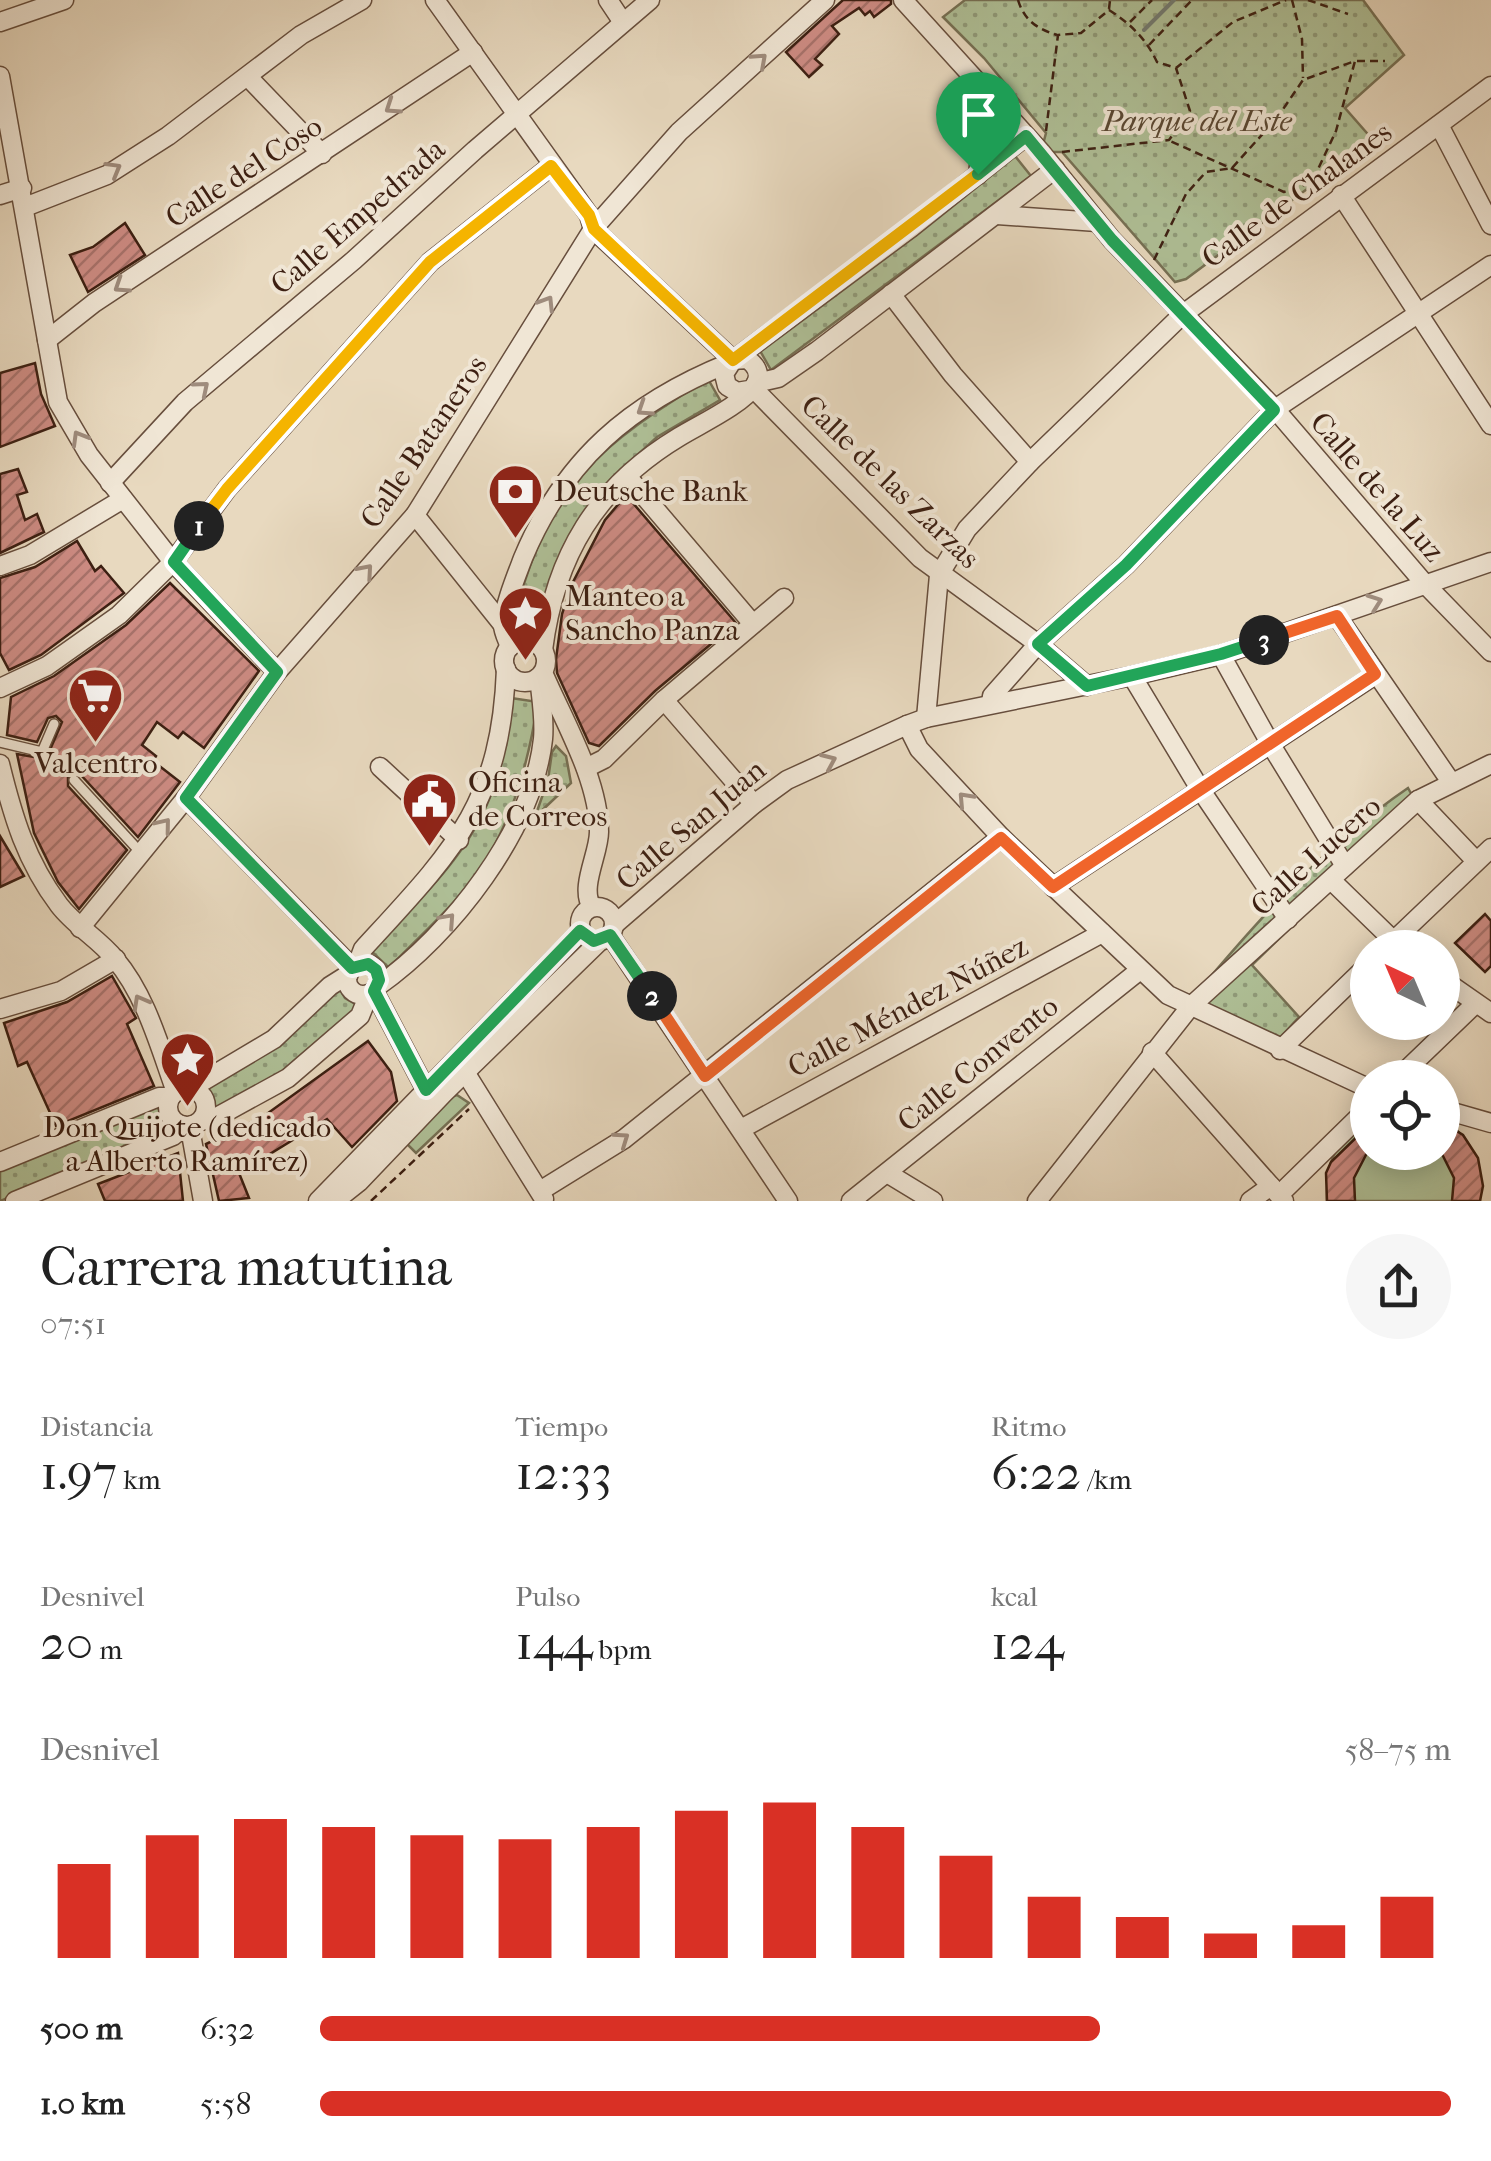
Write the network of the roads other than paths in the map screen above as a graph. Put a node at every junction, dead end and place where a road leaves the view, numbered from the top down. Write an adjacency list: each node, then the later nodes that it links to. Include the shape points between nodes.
1 (64, 0): 9 (street)
2 (362, 0): 12 (street)
3 (435, 0): 10 (street)
4 (608, 0): 8 (street)
5 (650, 0): 8 (street, Calle Empedrada)
6 (824, 0): 28 (street, Calle Bataneros, one-way to 6, via 679,132)
7 (903, 0): 14 (street, Calle de la Luz)
8 (622, 21): 15 (street, Calle Empedrada)
9 (0, 22)
10 (473, 52): 15 (street); 18 (street, Calle del Coso, one-way to 18)
11 (0, 76): 24 (street)
12 (248, 77): 18 (street); 24 (street, one-way to 12, via 107,175)
13 (1491, 86): 16 (street, Calle de Chalanes)
14 (986, 92): 17 (street, Calle de la Luz); 21 (street)
15 (515, 116): 19 (street); 40 (street, Calle Empedrada, one-way to 15, via 185,402)
16 (1439, 125): 23 (street, Calle de Chalanes); 27 (street)
17 (1026, 136): 20 (street, Calle de la Luz); 21 (street)
18 (322, 154): 33 (street, Calle del Coso, one-way to 33)
19 (551, 166): 28 (street); 43 (street, via 430,262 227,489)
20 (1055, 169): 25 (street); 26 (street, Calle de la Luz)
21 (978, 174): 34 (street)
22 (0, 195): 24 (street)
23 (1341, 196): 31 (street); 32 (street, Calle de Chalanes)
24 (24, 198): 33 (street)
25 (997, 216): 26 (street); 30 (street)
26 (1097, 222): 32 (street, Calle de la Luz)
27 (1491, 225)
28 (594, 229): 34 (street); 42 (street, Calle Bataneros, one-way to 28)
29 (1491, 265): 31 (street)
30 (891, 294): 35 (street, via 778,378); 38 (street)
31 (1420, 312): 36 (street); 37 (street)
32 (1182, 315): 36 (street, Calle de la Luz); 38 (street, Calle de Chalanes)
33 (47, 340): 40 (street, one-way to 33, via 58,402)
34 (732, 361): 35 (street, via 747,359 756,366); 35 (street, via 724,374 728,386 738,392); 51 (street, one-way to 51, via 642,410 564,481 517,574)
35 (753, 387): 39 (street); 46 (street, Calle de las Zarzas)
36 (1274, 410): 47 (street, Calle de la Luz); 52 (street, via 1126,565)
37 (1491, 425)
38 (1030, 462): 46 (street, Calle de Chalanes, via 966,529)
39 (627, 476): 50 (street); 54 (street, via 566,556)
40 (110, 482): 41 (street)
41 (122, 499): 43 (street); 45 (street)
42 (415, 515): 51 (street); 58 (street, Calle Bataneros, one-way to 42)
43 (174, 562): 58 (street); 63 (street, via 94,635)
44 (1491, 562): 47 (street, Calle San Juan)
45 (0, 566)
46 (939, 575): 52 (street, Calle de las Zarzas); 66 (street)
47 (1424, 584): 49 (street, Calle San Juan, one-way to 47); 55 (street, Calle de la Luz)
48 (784, 598): 50 (street)
49 (1337, 616): 56 (street, Calle San Juan); 59 (street)
50 (753, 624): 64 (street)
51 (503, 625): 53 (street)
52 (1038, 644): 62 (street, Calle de las Zarzas); 65 (street)
53 (510, 647): 54 (street, via 527,640); 57 (street)
54 (543, 650): 60 (street)
55 (1491, 652)
56 (1221, 654): 61 (street, Calle San Juan); 72 (street)
57 (506, 669): 60 (street, via 520,682); 84 (street, via 494,762)
58 (277, 672): 80 (street, Calle Bataneros)
59 (1375, 674): 72 (street); 78 (street)
60 (541, 675): 69 (street); 70 (street)
61 (1132, 676): 62 (street, Calle San Juan); 79 (street)
62 (1087, 686): 65 (street, Calle San Juan)
63 (0, 688)
64 (664, 700): 76 (street, via 604,760); 82 (street)
65 (992, 704): 66 (street, Calle San Juan)
66 (926, 718): 68 (street, Calle San Juan)
67 (54, 724): 71 (lane, via 42,752)
68 (907, 725): 82 (street, Calle San Juan, one-way to 68, via 787,780); 83 (street, one-way to 68, via 919,749)
69 (569, 733): 70 (street); 76 (street)
70 (543, 741): 103 (street, one-way to 70, via 428,942 510,840)
71 (0, 742)
72 (1271, 745): 79 (street); 88 (street)
73 (0, 764): 93 (street, via 16,830)
74 (1491, 764): 78 (street, Calle Lucero)
75 (380, 766): 84 (street)
76 (586, 768): 91 (street, via 599,829 588,888)
77 (74, 780): 86 (lane)
78 (1451, 782): 81 (street, Calle Lucero)
79 (1200, 789): 90 (street); 92 (street)
80 (186, 798): 86 (street, Calle Bataneros, one-way to 80); 100 (street)
81 (1418, 800): 87 (street); 88 (street, Calle Lucero)
82 (754, 804): 98 (street, Calle San Juan)
83 (1001, 838): 90 (street); 112 (street)
84 (458, 840): 100 (street)
85 (1491, 848): 87 (street)
86 (142, 852): 93 (street, Calle Bataneros)
87 (1476, 862): 95 (street)
88 (1345, 866): 89 (street, Calle Lucero)
89 (1331, 880): 92 (street, Calle Lucero); 94 (street)
90 (1053, 887): 97 (street)
91 (592, 907): 96 (street); 98 (street, via 608,910)
92 (1288, 919): 105 (street, Calle Lucero)
93 (80, 928): 99 (street)
94 (1379, 930)
95 (1408, 930)
96 (580, 931): 98 (street, via 589,939); 115 (street)
97 (1102, 933): 101 (street); 120 (street, Calle Méndez Núñez)
98 (608, 934): 111 (street, Calle San Juan); 112 (street)
99 (116, 959): 107 (street, via 61,991); 114 (street, one-way to 99, via 147,1013)
100 (353, 969): 103 (street, via 351,988 359,994); 114 (street, via 274,1039)
101 (1140, 970): 105 (street); 122 (street, Calle Convento)
102 (1350, 982): 108 (street)
103 (373, 990): 115 (street); 118 (street, via 360,1016 288,1078)
104 (1460, 992): 106 (street)
105 (1190, 1007): 108 (street); 109 (street, Calle Lucero)
106 (1483, 1008): 110 (street)
107 (0, 1009)
108 (1280, 1050): 113 (street)
109 (1152, 1052): 123 (street); 132 (street, Calle Lucero)
110 (1420, 1060)
111 (465, 1072): 115 (street, Calle San Juan); 124 (street)
112 (705, 1076): 120 (street); 124 (street, one-way to 112)
113 (1350, 1080)
114 (179, 1093): 118 (street, via 170,1116); 118 (street, via 201,1094 206,1105); 121 (street)
115 (431, 1094): 127 (street); 128 (street, via 359,1182)
116 (1460, 1114): 117 (street)
117 (1491, 1123)
118 (193, 1124): 125 (street); 126 (street)
119 (1350, 1125): 123 (street)
120 (741, 1129): 129 (street)
121 (0, 1162)
122 (887, 1172): 130 (street, Calle Convento); 131 (street)
123 (1278, 1194): 133 (street)
124 (543, 1196)
125 (15, 1201)
126 (203, 1201)
127 (318, 1201)
128 (335, 1201)
129 (788, 1201)
130 (851, 1201)
131 (934, 1201)
132 (1037, 1201)
133 (1250, 1201)

